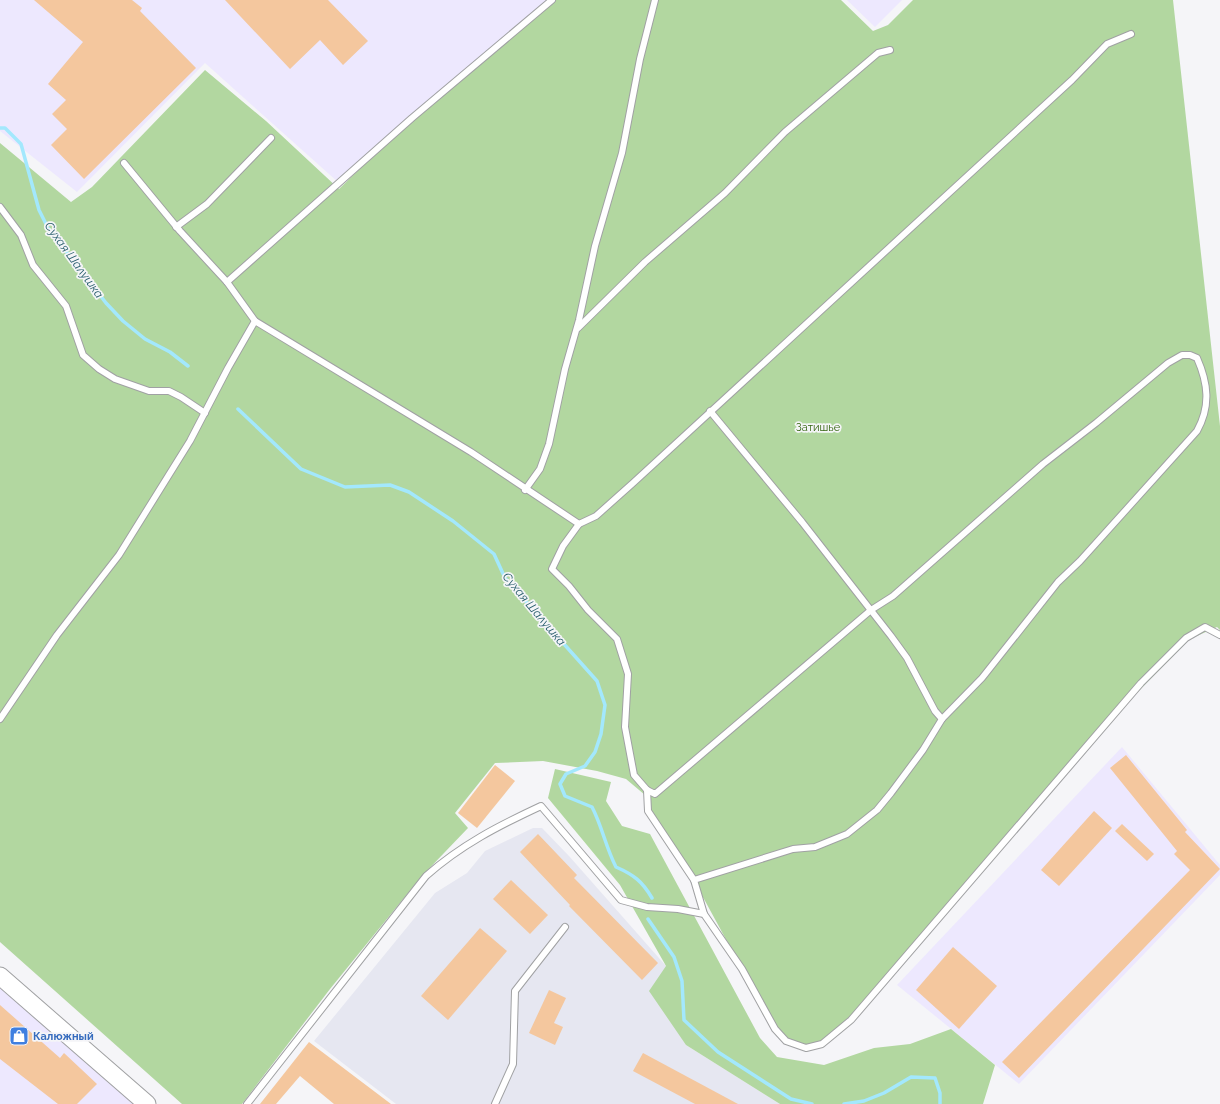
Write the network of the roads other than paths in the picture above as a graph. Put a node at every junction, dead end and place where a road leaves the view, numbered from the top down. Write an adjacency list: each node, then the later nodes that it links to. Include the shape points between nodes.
1 (552, 0): 9 (lane, via 406,123)
2 (655, 0): 11 (lane, via 640,59 622,153 595,246)
3 (1131, 34): 12 (lane, via 1107,44 1072,80)
4 (890, 50): 11 (lane, via 878,53 785,132 725,193 645,262)
5 (271, 138): 8 (lane, via 207,204)
6 (124, 163): 8 (lane)
7 (0, 208): 13 (lane, via 21,235 33,265 66,306 83,355 115,379 149,391 169,392)
8 (176, 227): 9 (lane)
9 (227, 282): 10 (lane)
10 (255, 321): 13 (lane); 14 (lane, via 471,452)
11 (577, 329): 14 (lane, via 565,369 549,444 540,469)
12 (710, 411): 15 (lane, via 596,516); 16 (lane)
13 (205, 413): 18 (lane, via 120,555 57,636)
14 (525, 490): 15 (lane)
15 (578, 524): 20 (lane, via 552,569 617,639 628,674 625,727 628,752 634,775)
16 (871, 610): 19 (lane, via 907,658 935,711); 19 (lane, via 893,596 1022,482 1168,363 1182,355 1197,358 1207,386 1207,404 1204,418 1196,431 1080,561 1058,582 982,678); 20 (lane, via 655,794)
17 (1220, 634): 22 (lane, via 1205,627 1186,638 1140,683 851,1020 822,1044 806,1048 780,1035 742,969)
18 (0, 719)
19 (942, 719): 21 (lane, via 892,793 877,810 847,834 815,847 793,849)
20 (647, 790): 21 (lane, via 648,811)
21 (694, 880): 22 (lane)
22 (704, 914): 26 (lane, via 678,909 647,908 622,900 540,806 492,829 447,857 426,876)
23 (565, 927): 27 (lane, via 515,991 513,1064)
24 (0, 976): 25 (main road)
25 (147, 1104)
26 (248, 1104)
27 (495, 1104)

